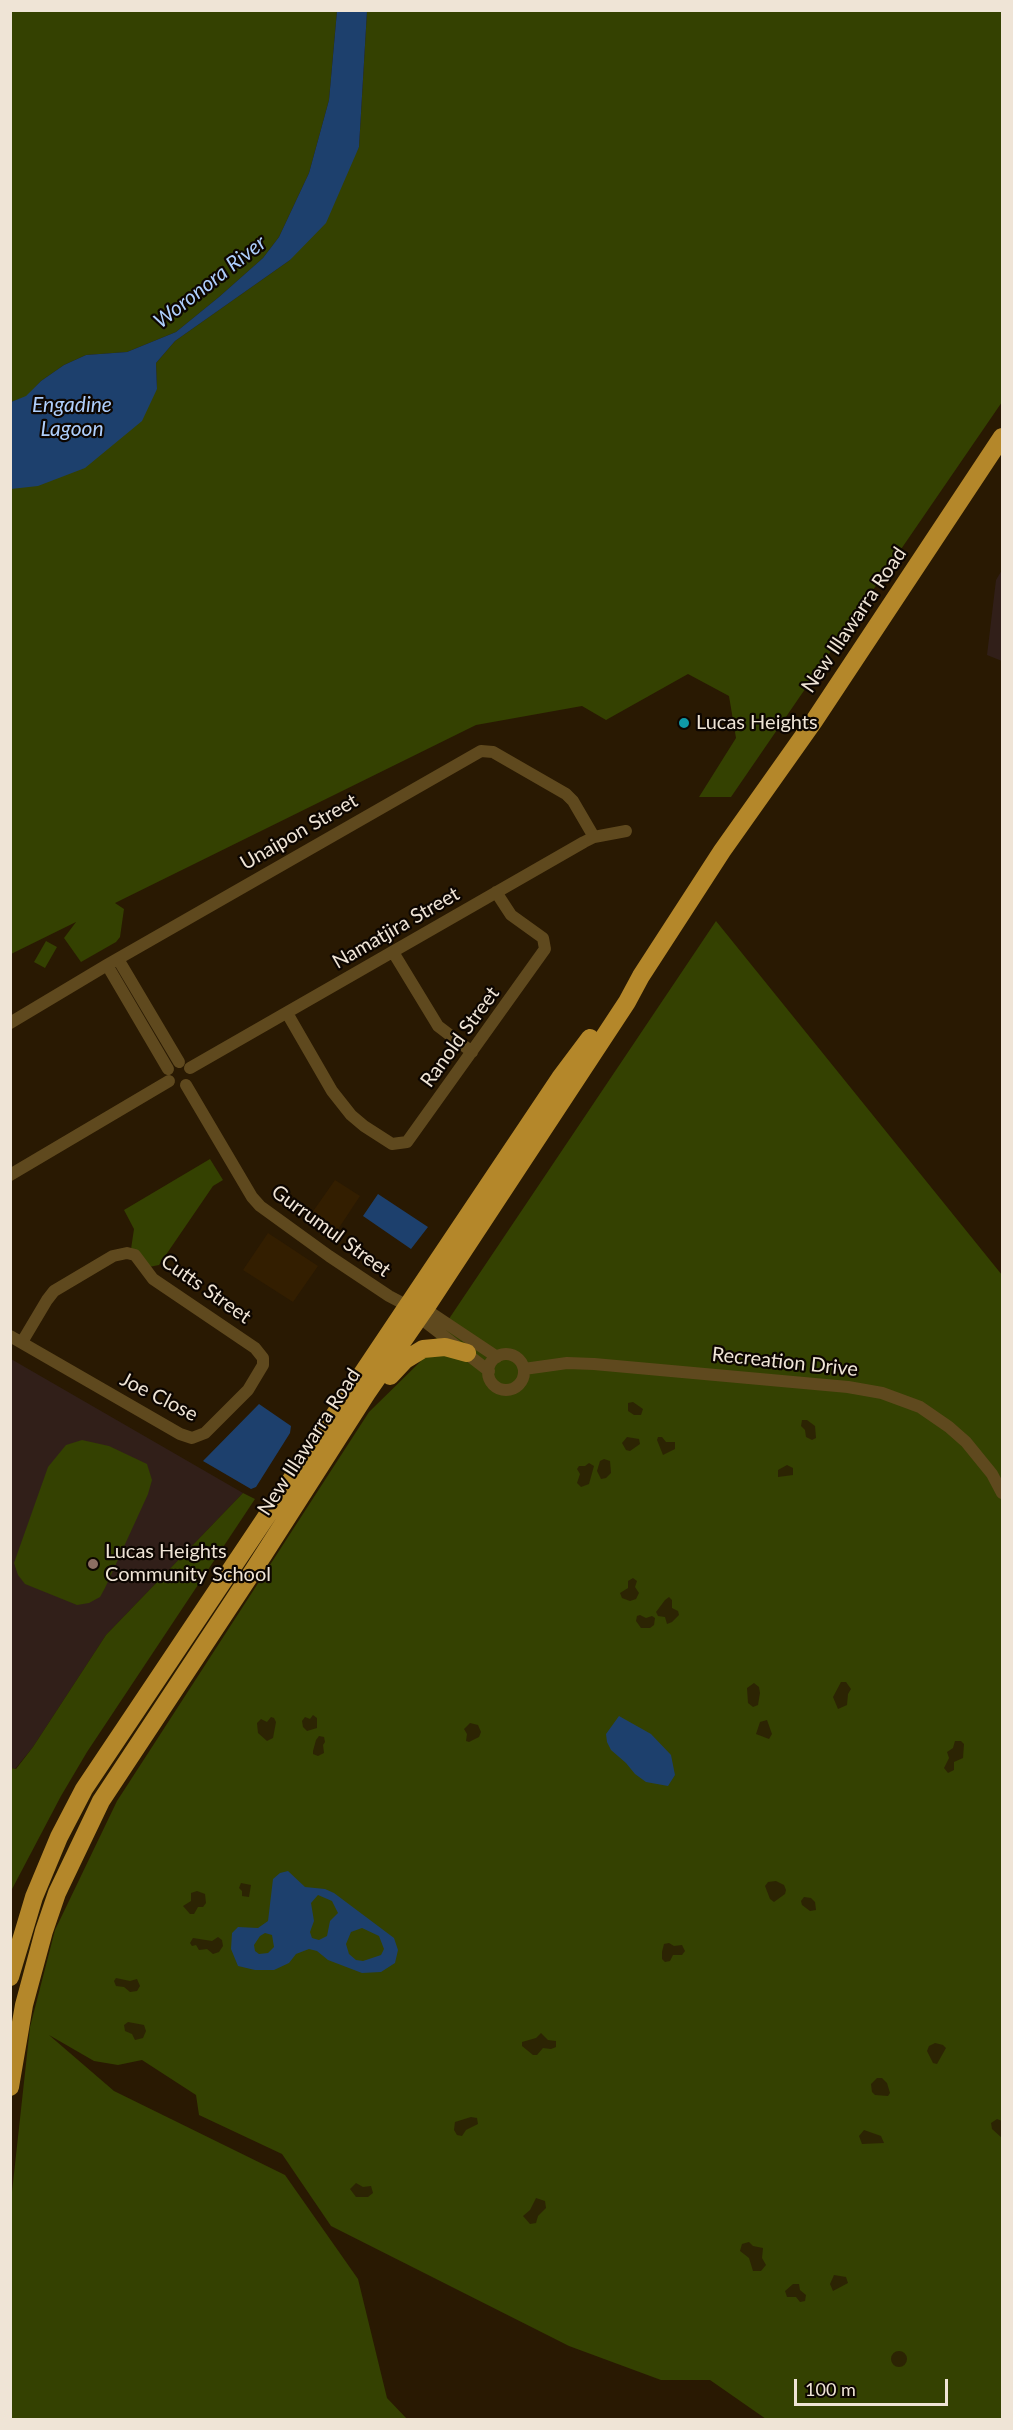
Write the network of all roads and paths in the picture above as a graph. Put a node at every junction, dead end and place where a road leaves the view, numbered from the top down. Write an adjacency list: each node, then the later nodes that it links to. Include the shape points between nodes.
1 (1002, 437): 12 (highway, New Illawarra Road, via 641,976 621,996 560,1078)
2 (626, 831): 3 (street, Namatjira Street)
3 (594, 837): 4 (street, Namatjira Street); 6 (street, Unaipon Street, via 566,794 493,752 481,751)
4 (496, 892): 5 (street, Namatjira Street); 9 (street, Ranold Street, via 511,915 545,943 543,955)
5 (393, 952): 7 (street, Namatjira Street); 9 (street, via 438,1026)
6 (112, 962): 8 (street, Unaipon Street); 10 (street)
7 (287, 1013): 9 (street, Ranold Street, via 341,1103 364,1126 398,1145 411,1139); 10 (street, Namatjira Street)
8 (10, 1023)
9 (472, 1052)
10 (176, 1070): 11 (street, Namatjira Street); 12 (street, Gurrumul Street, via 174,1086 186,1085 252,1197 329,1256)
11 (10, 1175)
12 (417, 1311): 15 (street); 16 (street); 20 (highway, New Illawarra Road); 22 (highway, New Illawarra Road, via 84,1789 34,1897)
13 (10, 1336): 14 (street, Joe Close)
14 (22, 1342): 17 (street, Joe Close, via 192,1438 205,1433 253,1384 261,1371); 17 (street, Cutts Street, via 54,1291 113,1256 127,1253 135,1256 153,1279 255,1348)
15 (467, 1353): 19 (street); 20 (highway, via 445,1347 423,1349)
16 (497, 1357): 18 (street, via 512,1354); 19 (street)
17 (262, 1358)
18 (524, 1369): 19 (street, via 523,1379 510,1389 495,1385); 21 (street, Recreation Drive, via 594,1364 882,1393 920,1407 949,1427 986,1466)
19 (489, 1371)
20 (367, 1393): 23 (highway, New Illawarra Road, via 101,1801 61,1884 44,1931 24,2005)
21 (1002, 1493)
22 (10, 1977)
23 (11, 2082): 24 (highway, New Illawarra Road)
24 (10, 2087)

